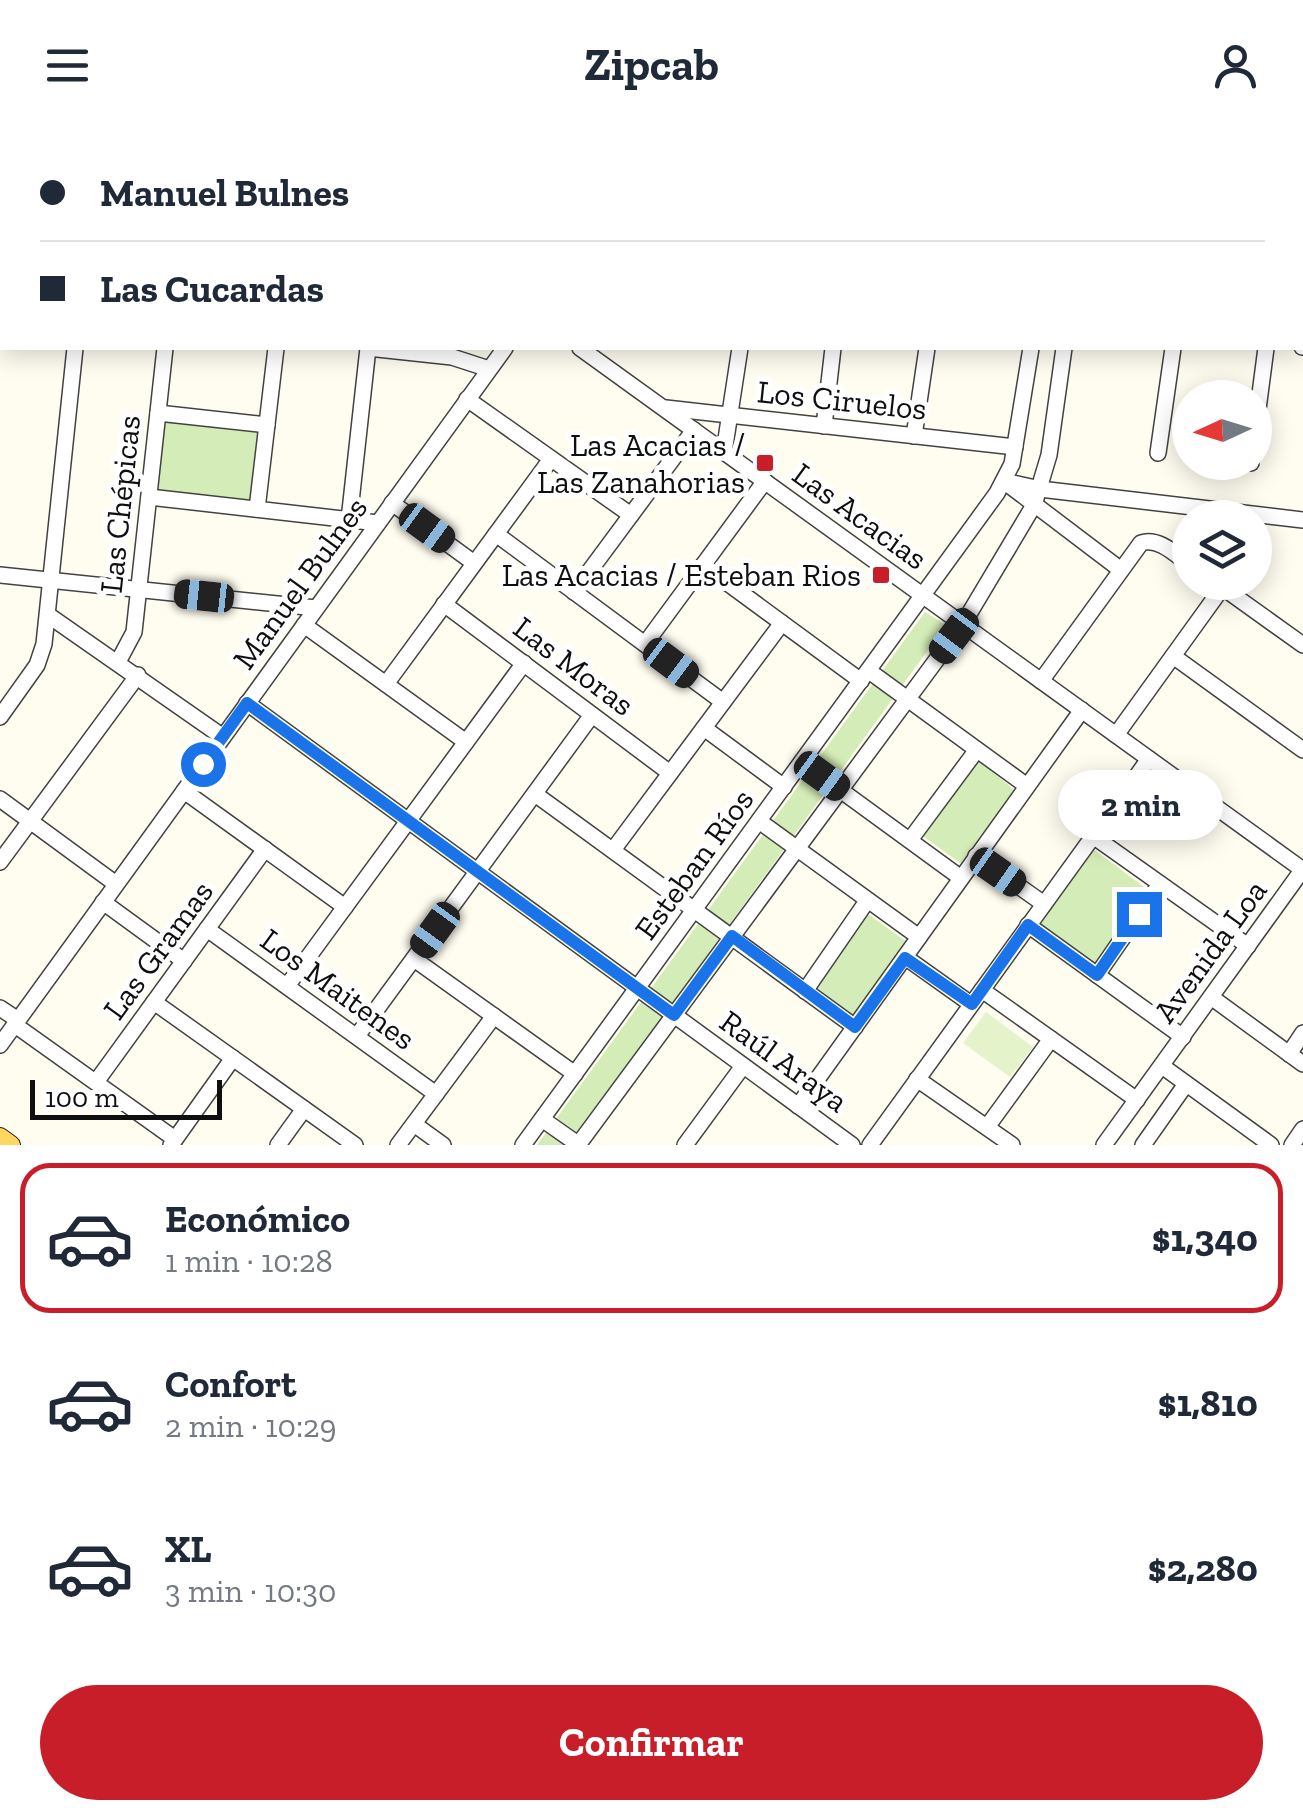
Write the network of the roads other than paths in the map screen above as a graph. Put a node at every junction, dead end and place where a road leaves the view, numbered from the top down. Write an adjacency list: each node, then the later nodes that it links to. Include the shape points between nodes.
1 (75, 350): 45 (street)
2 (165, 350): 19 (street, Las Chépicas)
3 (276, 350): 21 (street)
4 (368, 350): 36 (street)
5 (387, 350): 15 (street, via 452,357)
6 (503, 350): 15 (street, Manuel Bulnes)
7 (583, 350): 18 (street, Las Acacias)
8 (740, 350): 20 (street)
9 (833, 350): 22 (street)
10 (927, 350): 24 (street)
11 (1031, 350): 25 (street, Esteban Ríos)
12 (1064, 350): 32 (street)
13 (1172, 350): 27 (street)
14 (1266, 350): 16 (street)
15 (489, 370): 17 (street, Manuel Bulnes)
16 (1262, 380)
17 (467, 399): 28 (street); 33 (street, Manuel Bulnes)
18 (663, 408): 20 (street, Los Ciruelos); 23 (street, Las Acacias)
19 (158, 413): 21 (street); 31 (street, Las Chépicas)
20 (730, 415): 22 (street, Los Ciruelos); 26 (street)
21 (267, 425): 34 (street)
22 (824, 426): 24 (street, Los Ciruelos)
23 (694, 430): 26 (street, Las Acacias); 35 (street)
24 (914, 436): 25 (street, Los Ciruelos)
25 (1015, 447): 30 (street, Esteban Ríos)
26 (724, 452): 29 (street, Las Acacias)
27 (1158, 453)
28 (551, 459): 35 (street); 39 (street)
29 (764, 481): 42 (street); 48 (street, Las Acacias)
30 (1004, 481): 32 (street); 48 (street, Esteban Ríos)
31 (149, 496): 34 (street); 46 (street, Las Chépicas)
32 (1037, 497): 37 (street); 43 (street); 55 (street)
33 (392, 504): 38 (street, Manuel Bulnes); 41 (street)
34 (257, 509): 36 (street)
35 (631, 516): 47 (street)
36 (349, 520): 38 (street)
37 (1303, 520)
38 (378, 523): 52 (street, Manuel Bulnes)
39 (496, 534): 41 (street); 47 (street)
40 (1172, 552): 43 (street, via 1147,540)
41 (474, 563): 51 (street)
42 (704, 565): 54 (street); 57 (street)
43 (1121, 570): 64 (street)
44 (0, 575): 45 (street)
45 (52, 580): 46 (street); 53 (street)
46 (139, 589): 52 (street); 60 (street, Las Chépicas, via 134,632)
47 (574, 592): 57 (street)
48 (924, 596): 55 (street, Las Acacias); 63 (street, Esteban Ríos)
49 (1208, 600): 59 (street)
50 (1239, 600): 58 (street)
51 (444, 604): 61 (street, Las Moras); 65 (street)
52 (316, 608): 56 (street, Manuel Bulnes)
53 (48, 615): 60 (street); 71 (street, via 40,659)
54 (782, 623): 63 (street); 67 (street)
55 (963, 624): 64 (street, Las Acacias); 66 (street)
56 (304, 625): 65 (street); 68 (street, Manuel Bulnes)
57 (644, 644): 67 (street)
58 (1303, 645)
59 (1173, 656): 73 (street); 77 (street)
60 (118, 662): 62 (street)
61 (524, 663): 70 (street, Las Moras); 75 (street)
62 (138, 675): 74 (street); 87 (street)
63 (865, 676): 66 (street); 79 (street, Esteban Ríos)
64 (1041, 681): 69 (street, Las Acacias)
65 (386, 684): 75 (street)
66 (907, 698): 76 (street); 83 (street)
67 (723, 702): 72 (street)
68 (247, 703): 74 (street, Manuel Bulnes); 88 (street, Raúl Araya)
69 (1082, 710): 73 (street, Las Acacias); 81 (street)
70 (592, 715): 80 (street, Las Moras); 85 (street)
71 (0, 717)
72 (704, 728): 80 (street); 82 (street)
73 (1116, 735): 78 (street, Las Acacias)
74 (223, 736): 84 (street, Manuel Bulnes)
75 (466, 742): 88 (street)
76 (976, 750): 81 (street); 91 (street)
77 (1303, 750)
78 (1149, 758): 90 (street); 97 (street, Las Acacias)
79 (802, 762): 82 (street, Esteban Ríos); 83 (street)
80 (670, 773): 94 (street)
81 (1027, 786): 95 (street)
82 (784, 787): 89 (street, Esteban Ríos)
83 (840, 790): 91 (street); 92 (street)
84 (184, 791): 93 (street); 100 (street, Manuel Bulnes)
85 (535, 794): 94 (street); 98 (street)
86 (0, 798): 87 (street)
87 (30, 821): 96 (street); 100 (street)
88 (408, 821): 98 (street, Raúl Araya); 105 (street)
89 (759, 822): 92 (street); 106 (street, Esteban Ríos)
90 (1092, 836): 101 (street); 104 (street)
91 (910, 840): 99 (street)
92 (796, 848): 102 (street); 109 (street)
93 (265, 849): 105 (street); 108 (street, Las Gramas)
94 (612, 850): 106 (street)
95 (976, 856): 99 (street); 104 (street)
96 (0, 862)
97 (1303, 870): 111 (street, Avenida Loa)
98 (478, 872): 112 (street); 117 (street, Raúl Araya)
99 (961, 878): 110 (street)
100 (116, 884): 103 (street, Manuel Bulnes)
101 (1160, 884): 111 (street); 115 (street)
102 (867, 901): 110 (street); 119 (street)
103 (103, 902): 114 (street); 126 (street, Manuel Bulnes)
104 (1044, 904): 107 (street)
105 (346, 907): 116 (street)
106 (695, 909): 109 (street); 117 (street, Esteban Ríos)
107 (1028, 925): 115 (street); 118 (street)
108 (207, 929): 114 (street, Las Gramas); 116 (street, Los Maitenes)
109 (732, 936): 119 (street); 124 (street)
110 (919, 937): 113 (street)
111 (1248, 946): 120 (street, Avenida Loa)
112 (414, 958): 125 (street); 129 (street)
113 (905, 958): 122 (street); 127 (street)
114 (184, 961): 121 (street, Las Gramas)
115 (1097, 975): 130 (street)
116 (287, 986): 129 (street, Los Maitenes)
117 (638, 988): 124 (street, Raúl Araya); 138 (street, Esteban Ríos)
118 (982, 990): 122 (street); 131 (street)
119 (804, 992): 127 (street)
120 (1211, 997): 130 (street, Avenida Loa); 133 (street)
121 (154, 1002): 134 (street); 140 (street, Las Gramas)
122 (972, 1004): 139 (street)
123 (0, 1008): 126 (street)
124 (674, 1015): 136 (street, Raúl Araya); 159 (street)
125 (494, 1016): 138 (street); 142 (street)
126 (16, 1022): 132 (street, Manuel Bulnes); 140 (street)
127 (855, 1027): 144 (street)
128 (1303, 1033): 133 (street)
129 (357, 1036): 142 (street, Los Maitenes)
130 (1182, 1037): 137 (street, Avenida Loa)
131 (1051, 1039): 143 (street); 148 (street)
132 (0, 1045)
133 (1289, 1054): 135 (street)
134 (233, 1058): 145 (street); 151 (street)
135 (1303, 1064)
136 (743, 1066): 144 (street, Raúl Araya); 152 (street)
137 (1162, 1066): 141 (street); 143 (street, Avenida Loa)
138 (575, 1074): 146 (street, Esteban Ríos)
139 (918, 1079): 148 (street); 161 (street)
140 (96, 1082): 151 (street)
141 (1186, 1084): 164 (street); 165 (street)
142 (436, 1094): 147 (street)
143 (1137, 1100): 163 (street, Avenida Loa)
144 (798, 1106): 160 (street, Raúl Araya)
145 (304, 1109): 154 (street); 155 (street)
146 (542, 1119): 158 (street, Esteban Ríos); 159 (street)
147 (414, 1124): 156 (street); 157 (street)
148 (986, 1127): 162 (street)
149 (1303, 1129): 166 (street)
150 (0, 1137): 153 (main road)
151 (173, 1142)
152 (689, 1144)
153 (11, 1145)
154 (278, 1145)
155 (355, 1145)
156 (398, 1145)
157 (444, 1145)
158 (523, 1145)
159 (578, 1145)
160 (852, 1145)
161 (870, 1145)
162 (1012, 1145)
163 (1104, 1145)
164 (1143, 1145)
165 (1271, 1145)
166 (1292, 1145)

